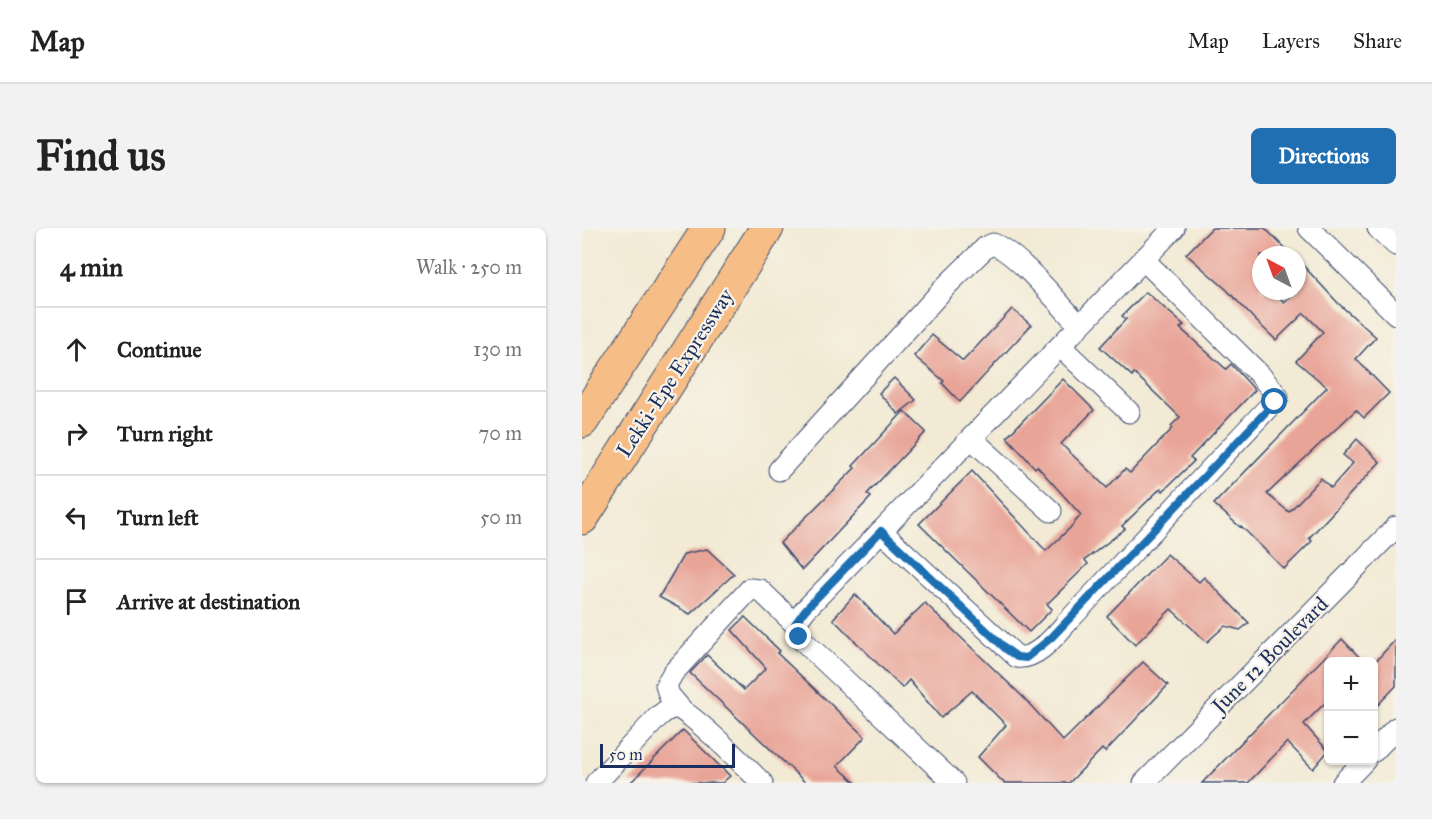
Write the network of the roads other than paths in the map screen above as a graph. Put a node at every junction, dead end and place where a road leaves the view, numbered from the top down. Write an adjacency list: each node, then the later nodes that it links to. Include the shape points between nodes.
1 (709, 228): 12 (highway)
2 (767, 228): 16 (highway, Lekki-Epe Expressway)
3 (1174, 228): 7 (street)
4 (1309, 228): 8 (street)
5 (1381, 229): 6 (street)
6 (1396, 245)
7 (1143, 259): 9 (street); 18 (street, via 1278,397 1071,618 1037,652 1026,658 1017,657)
8 (1396, 314)
9 (1079, 325): 10 (street); 14 (street, via 1014,258 999,246 986,247)
10 (1060, 346): 11 (street); 13 (street)
11 (1129, 412)
12 (582, 421)
13 (972, 439): 15 (street); 18 (street)
14 (779, 470)
15 (1052, 511)
16 (582, 518)
17 (1396, 527): 27 (street, June 12 Boulevard)
18 (881, 531): 19 (street)
19 (795, 624): 20 (street, via 760,590 750,589 673,673 666,686); 24 (street, via 799,637)
20 (681, 709): 25 (street); 26 (street, via 666,709)
21 (1396, 728): 22 (street)
22 (1378, 748)
23 (1360, 765): 28 (street)
24 (948, 781)
25 (760, 782)
26 (596, 783)
27 (1144, 783)
28 (1343, 783)

